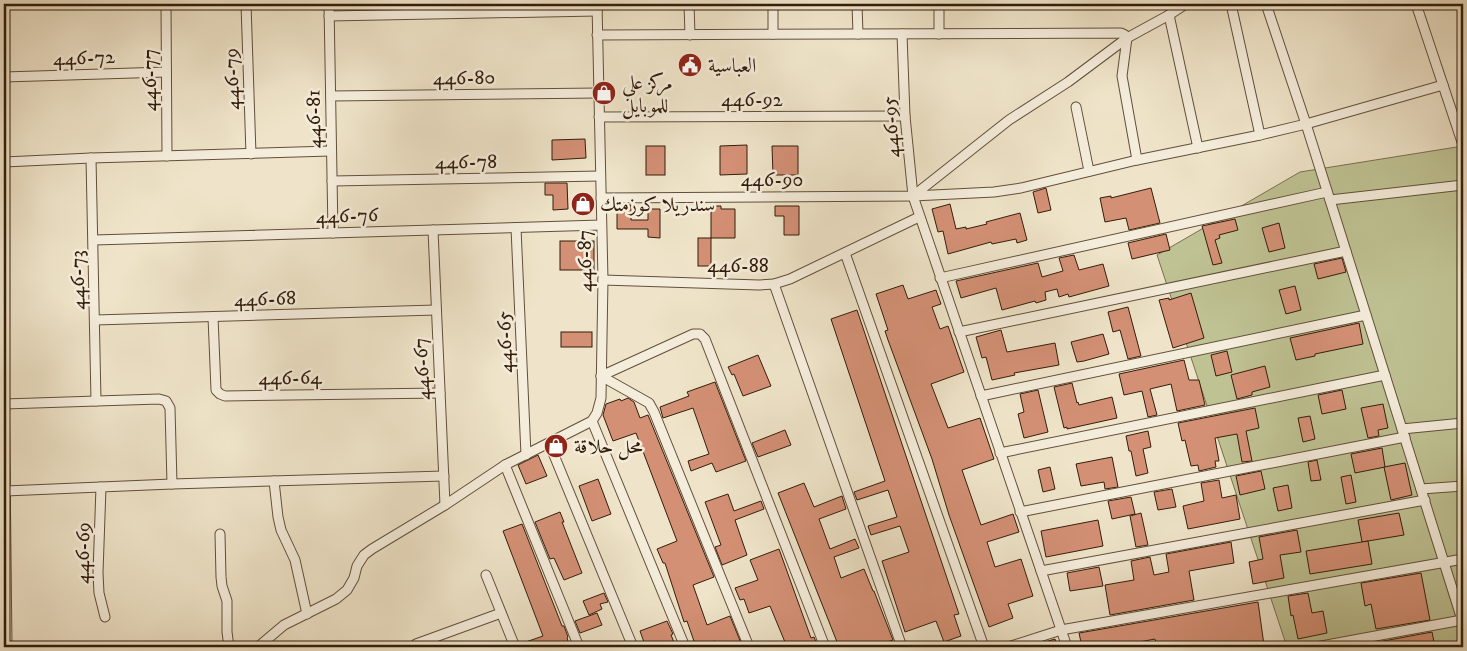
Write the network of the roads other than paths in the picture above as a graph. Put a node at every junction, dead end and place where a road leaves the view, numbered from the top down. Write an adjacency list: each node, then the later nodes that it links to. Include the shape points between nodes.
1 (166, 4): 22 (street, 446-77)
2 (246, 4): 35 (street, 446-79)
3 (329, 4): 14 (street, 446-81)
4 (690, 4): 20 (street)
5 (773, 4): 15 (street)
6 (857, 4): 16 (street)
7 (939, 4): 18 (street)
8 (1186, 4): 13 (street)
9 (1231, 4): 31 (street)
10 (1266, 4): 30 (street)
11 (1416, 4): 24 (street)
12 (597, 7): 14 (street); 19 (street, 446-87)
13 (1169, 15): 21 (street); 33 (street)
14 (329, 16): 26 (street, 446-81)
15 (773, 34): 16 (street); 20 (street)
16 (858, 34): 17 (street)
17 (902, 34): 18 (street); 28 (street, 446-95)
18 (939, 34): 21 (street, via 1121,33)
19 (597, 35): 20 (street); 25 (street, 446-87)
20 (690, 35)
21 (1127, 38): 38 (street, via 1122,76); 44 (street, via 1009,120)
22 (166, 72): 23 (street, 446-72); 36 (street, 446-77)
23 (4, 77)
24 (1443, 86): 30 (street, 446-90); 32 (street)
25 (599, 93): 26 (street, 446-80); 29 (street, 446-87)
26 (330, 96): 34 (street, 446-81)
27 (1076, 107): 40 (street)
28 (905, 116): 29 (street, 446-92); 44 (street, 446-95)
29 (599, 117): 41 (street, 446-87)
30 (1306, 124): 31 (street, 446-90); 45 (street)
31 (1260, 135): 33 (street, 446-90)
32 (1463, 145)
33 (1198, 148): 38 (street, 446-90)
34 (331, 151): 35 (street); 42 (street, 446-81)
35 (251, 154): 36 (street)
36 (167, 156): 37 (street)
37 (91, 158): 39 (street); 52 (street, 446-73)
38 (1137, 160): 40 (street, 446-90)
39 (4, 162)
40 (1089, 172): 44 (street, 446-90, via 994,192)
41 (600, 176): 42 (street, 446-78); 46 (street, 446-87)
42 (332, 181): 51 (street, 446-81)
43 (1463, 185): 45 (street)
44 (913, 196): 46 (street, 446-90); 47 (street, 446-95)
45 (1328, 196): 53 (street); 55 (street)
46 (601, 198): 48 (street, 446-87)
47 (919, 217): 54 (street, 446-88); 55 (street, 446-95)
48 (602, 225): 49 (street, 446-76); 56 (street, 446-87)
49 (516, 228): 50 (street, 446-76); 75 (street, 446-65)
50 (433, 230): 51 (street, 446-76); 58 (street, 446-67)
51 (332, 233): 52 (street, 446-76)
52 (94, 240): 61 (street, 446-73)
53 (1346, 251): 59 (street); 62 (street)
54 (845, 253): 57 (street, 446-88); 109 (street)
55 (940, 278): 62 (street, 446-95)
56 (602, 280): 57 (street, 446-88); 65 (street, 446-87)
57 (774, 284): 108 (street)
58 (436, 310): 60 (street, 446-68); 66 (street, 446-67)
59 (1366, 315): 64 (street); 67 (street)
60 (213, 317): 61 (street, 446-68); 66 (street, 446-64, via 216,390 225,396)
61 (96, 320): 68 (street, 446-73)
62 (959, 332): 67 (street, 446-95)
63 (4, 373): 69 (street)
64 (1385, 375): 72 (street); 74 (street)
65 (601, 376): 70 (street, 446-87, via 601,398); 106 (street, via 649,404 654,412); 107 (street, via 693,334 700,334 705,339)
66 (440, 393): 77 (street, 446-67)
67 (981, 396): 74 (street, 446-95)
68 (96, 401): 69 (street); 79 (street, via 159,399 168,403)
69 (4, 404): 83 (street)
70 (592, 421): 73 (street); 105 (street)
71 (1463, 423): 72 (street)
72 (1404, 433): 82 (street); 86 (street)
73 (549, 443): 75 (street); 104 (street)
74 (1000, 453): 86 (street, 446-95)
75 (526, 455): 76 (street)
76 (505, 465): 85 (street); 103 (street)
77 (444, 476): 78 (street); 85 (street, 446-67)
78 (274, 481): 79 (street); 94 (street, via 281,530 295,560)
79 (172, 484): 81 (street)
80 (1463, 486): 82 (street)
81 (101, 488): 83 (street); 95 (street, 446-69, via 98,573)
82 (1421, 489): 84 (street)
83 (6, 491): 99 (street)
84 (1425, 500): 89 (street); 90 (street)
85 (445, 506): 94 (street, via 364,555 347,590)
86 (1020, 512): 90 (street, 446-95)
87 (220, 534): 100 (street)
88 (1463, 559): 89 (street)
89 (1444, 562): 92 (street); 97 (street)
90 (1041, 571): 97 (street, 446-95)
91 (486, 575): 93 (street)
92 (1460, 603): 96 (street)
93 (501, 613): 98 (street); 102 (street)
94 (307, 614): 101 (street, via 284,625)
95 (105, 617)
96 (1463, 622): 112 (street)
97 (1061, 630): 110 (street); 111 (street, 446-95)
98 (416, 644)
99 (7, 647)
100 (229, 647)
101 (258, 647)
102 (515, 647)
103 (579, 647)
104 (633, 647)
105 (685, 647)
106 (749, 647)
107 (825, 647)
108 (902, 647)
109 (984, 647)
110 (1008, 647)
111 (1067, 647)
112 (1316, 647)

